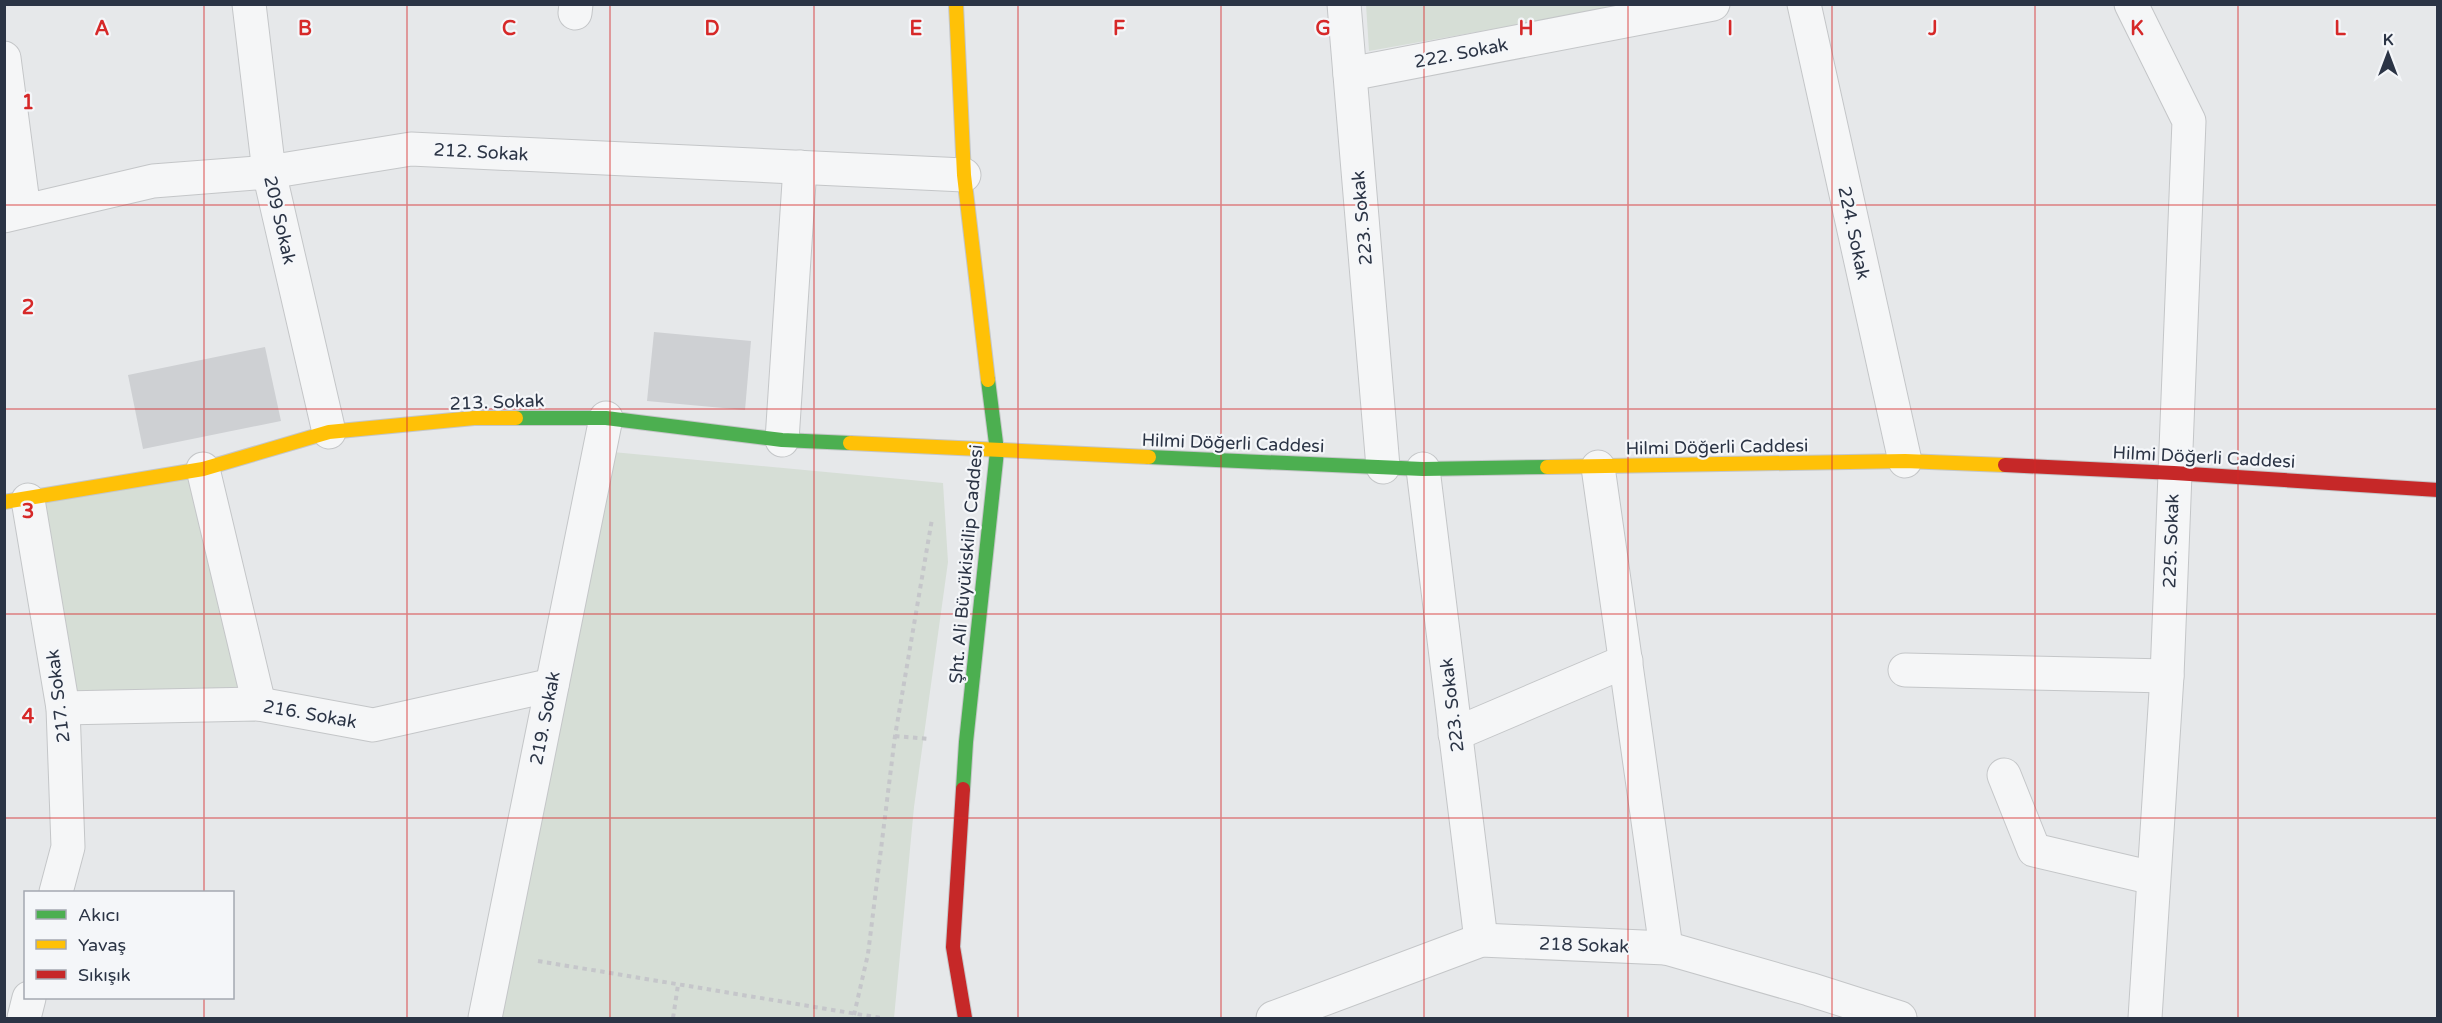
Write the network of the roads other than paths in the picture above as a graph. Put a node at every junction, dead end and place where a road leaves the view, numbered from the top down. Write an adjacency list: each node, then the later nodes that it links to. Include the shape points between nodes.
1 (249, 4): 10 (street, 209 Sokak)
2 (956, 4): 11 (street, Şht. Ali Büyükiskilip Caddesi)
3 (1344, 4): 8 (street, 223. Sokak)
4 (1713, 4): 8 (street, 222. Sokak)
5 (1804, 4): 17 (street, 224. Sokak)
6 (2131, 4): 22 (street, 225. Sokak, via 2189,121)
7 (4, 57): 12 (street)
8 (1350, 74): 18 (street, 223. Sokak)
9 (800, 167): 10 (street, 212. Sokak, via 411,149); 11 (street, 212. Sokak); 15 (street)
10 (268, 172): 12 (street, 212. Sokak, via 153,181); 14 (street, 209 Sokak)
11 (964, 175): 16 (street, Şht. Ali Büyükiskilip Caddesi)
12 (14, 214)
13 (606, 418): 14 (street, 213. Sokak, via 474,418); 15 (street, 213. Sokak); 28 (street, 219. Sokak)
14 (329, 432): 20 (street, 213. Sokak)
15 (782, 440): 16 (street, 213. Sokak)
16 (997, 450): 18 (street, Hilmi Döğerli Caddesi); 40 (street, Şht. Ali Büyükiskilip Caddesi, via 966,742 953,947)
17 (1905, 461): 19 (street, Hilmi Döğerli Caddesi); 22 (street, Hilmi Döğerli Caddesi)
18 (1383, 467): 21 (street, Hilmi Döğerli Caddesi)
19 (1598, 467): 21 (street, Hilmi Döğerli Caddesi); 25 (street)
20 (203, 469): 24 (street, 213. Sokak); 29 (street)
21 (1423, 469): 31 (street, 223. Sokak)
22 (2174, 473): 23 (street, Hilmi Döğerli Caddesi); 27 (street, 225. Sokak)
23 (2438, 490)
24 (16, 501): 30 (street, 217. Sokak)
25 (1626, 661): 31 (street); 36 (street)
26 (1905, 670): 27 (street)
27 (2167, 676): 33 (street, 225. Sokak)
28 (552, 685): 29 (street, 216. Sokak, via 373,725); 39 (street, 219. Sokak)
29 (259, 704): 30 (street, 216. Sokak)
30 (63, 708): 34 (street, 217. Sokak, via 68,847)
31 (1455, 734): 35 (street, 223. Sokak)
32 (2004, 775): 33 (street, via 2034,850)
33 (2153, 878): 43 (street, 225. Sokak)
34 (56, 891)
35 (1480, 940): 36 (street, 218 Sokak); 41 (street, 218 Sokak)
36 (1666, 948): 42 (street, 218 Sokak)
37 (29, 999): 38 (street)
38 (24, 1018)
39 (485, 1018)
40 (965, 1018)
41 (1273, 1018)
42 (1900, 1018)
43 (2145, 1018)

